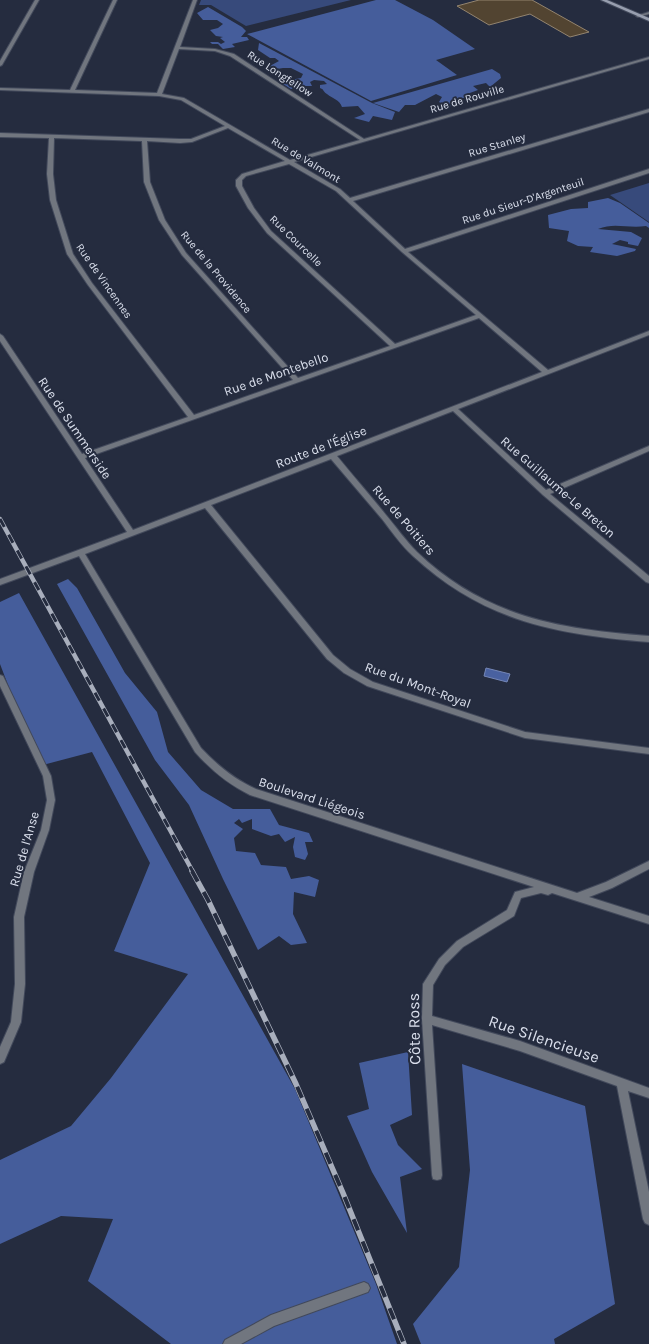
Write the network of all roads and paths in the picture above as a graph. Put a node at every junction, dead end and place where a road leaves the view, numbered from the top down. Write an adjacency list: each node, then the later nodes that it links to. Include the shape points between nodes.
1 (37, 0): 10 (street)
2 (115, 0): 12 (street)
3 (195, 0): 8 (street)
4 (603, 0): 6 (street)
5 (649, 12): 6 (street)
6 (638, 16): 7 (street)
7 (649, 20)
8 (178, 48): 13 (street); 19 (street, Rue Longfellow, via 215,50 232,55)
9 (649, 58): 19 (street, Rue de Rouville)
10 (0, 65)
11 (0, 89): 12 (street, Rue de Valmont)
12 (72, 92): 13 (street, Rue de Valmont)
13 (159, 95): 15 (street, Rue de Valmont, via 182,99)
14 (649, 110): 22 (street, Rue Stanley)
15 (229, 126): 18 (street, via 192,140); 20 (street, Rue de Valmont)
16 (0, 135): 17 (street)
17 (52, 137): 18 (street); 31 (street, Rue de Vincennes, via 50,174 53,200 70,254)
18 (144, 139): 29 (street, Rue de la Providence, via 147,182 162,220 184,254)
19 (362, 140): 20 (street, Rue de Rouville)
20 (290, 162): 22 (street, Rue de Valmont, via 338,190); 27 (street, Rue Courcelle, via 244,175 239,180 239,186 251,208 269,232)
21 (649, 171): 23 (street, Rue du Sieur-D'Argenteuil)
22 (350, 200): 23 (street, Rue de Valmont)
23 (404, 251): 24 (street, Rue de Valmont)
24 (480, 316): 27 (street, Rue de Montebello); 28 (street, Rue de Valmont)
25 (649, 333): 28 (street, Route de l'Église)
26 (0, 336): 34 (street, Rue de Summerside)
27 (394, 346): 29 (street, Rue de Montebello)
28 (546, 372): 30 (street, Route de l'Église)
29 (296, 380): 31 (street, Rue de Montebello)
30 (454, 409): 33 (street, Route de l'Église); 35 (street, Rue Guillaume-Le Breton)
31 (192, 417): 34 (street, Rue de Montebello)
32 (649, 448): 35 (street)
33 (333, 456): 36 (street, Route de l'Église); 41 (street, Rue de Poitiers, via 414,552 431,568 476,600 510,616 540,625)
34 (81, 457): 37 (street, Rue de Summerside)
35 (545, 493): 39 (street, Rue Guillaume-Le Breton)
36 (206, 504): 37 (street, Route de l'Église); 43 (street, Rue du Mont-Royal, via 330,657 347,671 370,684 525,735)
37 (131, 533): 38 (street, Route de l'Église)
38 (81, 553): 40 (street, Route de l'Église); 45 (street, Boulevard Liégeois, via 198,750 235,784 261,795)
39 (649, 580)
40 (0, 582)
41 (649, 639)
42 (0, 678): 48 (street, Rue de l'Anse, via 47,776 51,800 45,830 29,872 19,917 20,984 16,1022)
43 (649, 751)
44 (649, 865): 45 (street, via 610,885)
45 (577, 897): 46 (street, Boulevard Liégeois); 47 (street, Côte Ross, via 541,889 518,895 511,913 460,944 442,962 428,984)
46 (649, 920)
47 (427, 1019): 49 (street, Rue Silencieuse, via 520,1046); 51 (street, Côte Ross)
48 (0, 1060)
49 (622, 1084): 50 (street, Rue Silencieuse); 52 (street)
50 (649, 1093)
51 (437, 1175)
52 (649, 1219)
53 (364, 1288): 54 (street, via 271,1321)
54 (229, 1344)

